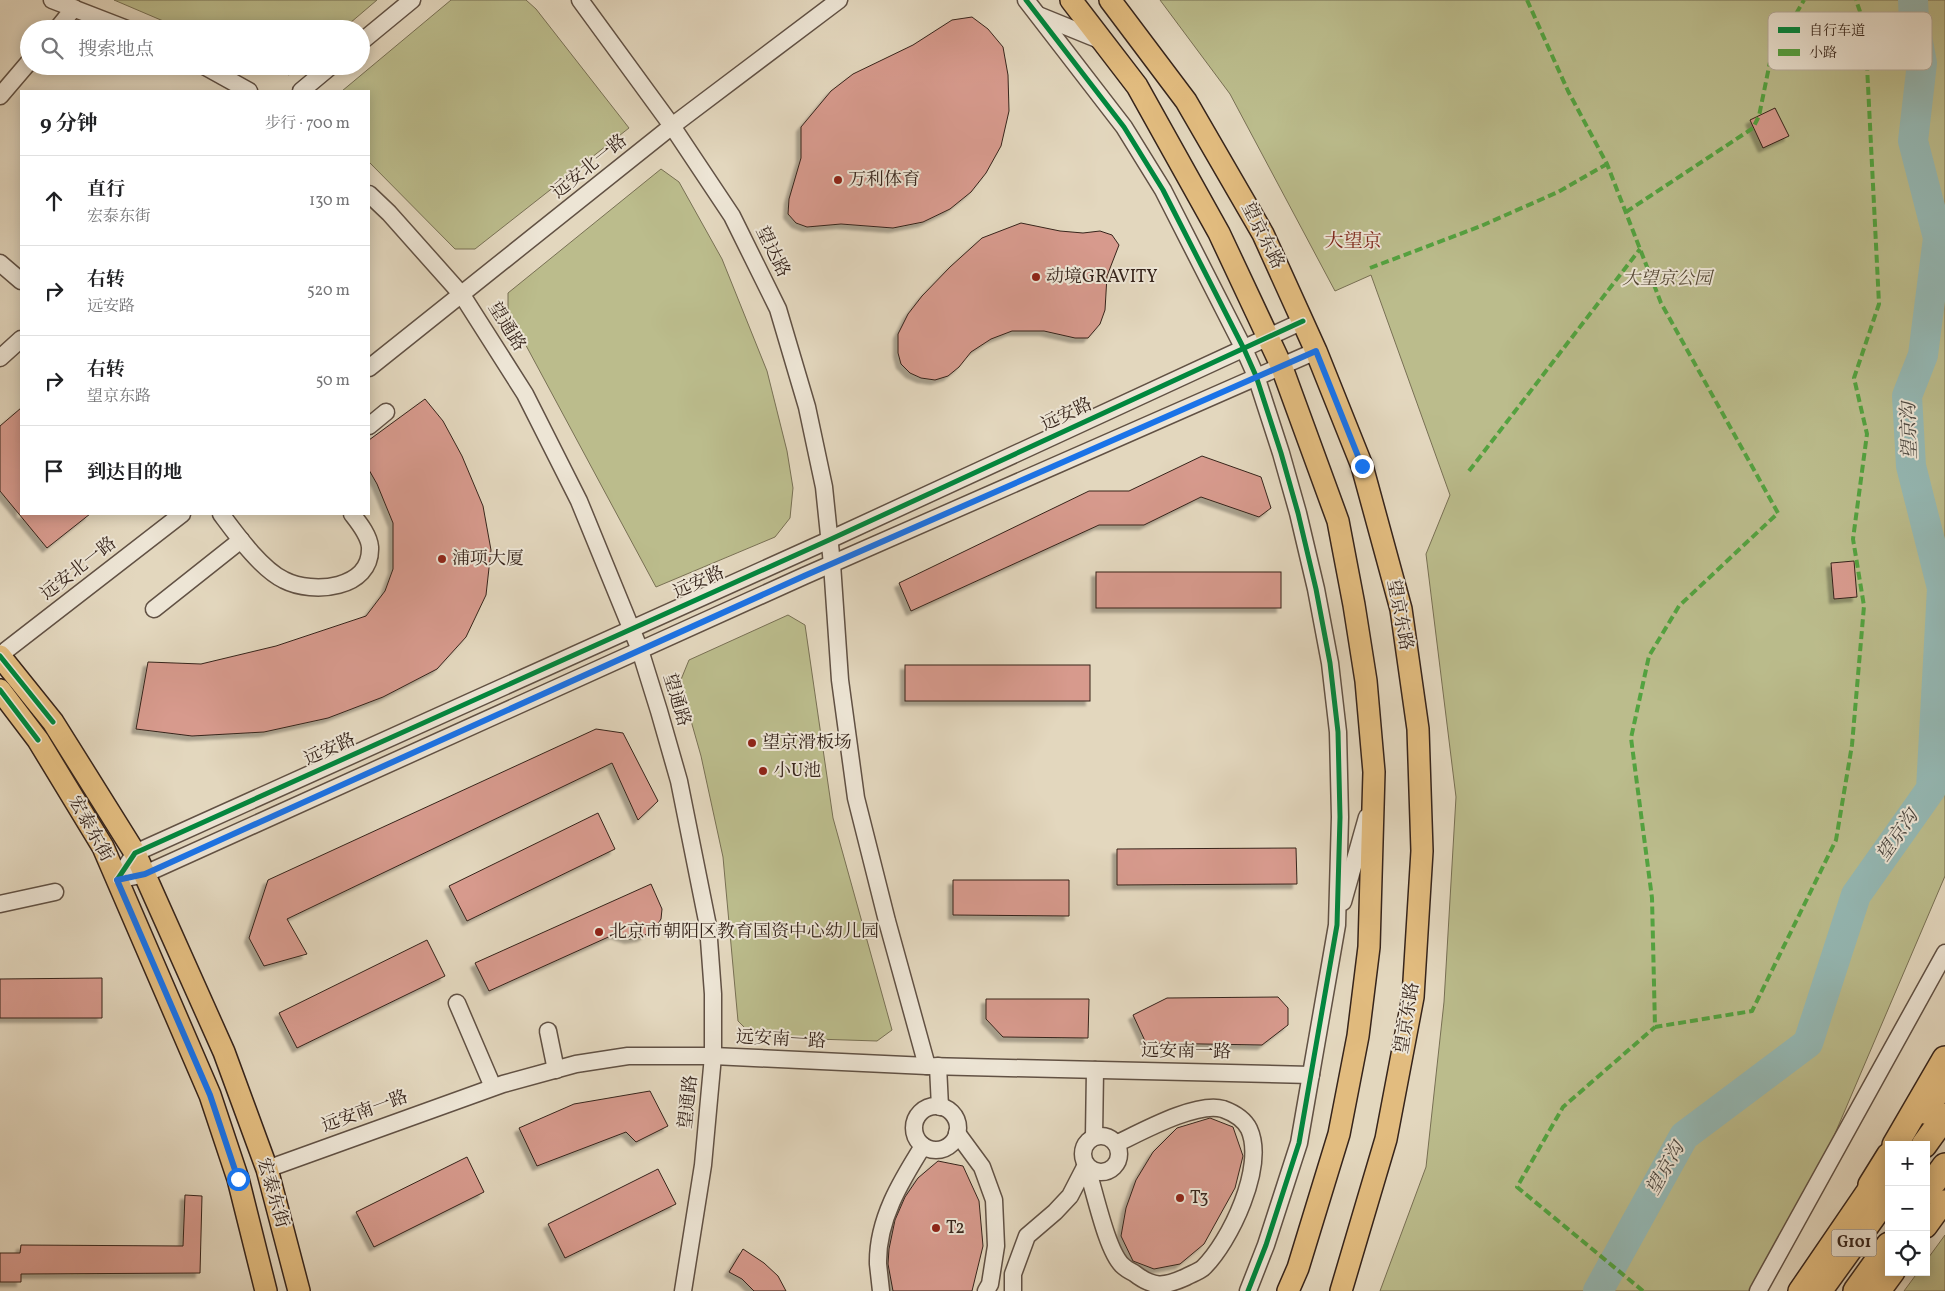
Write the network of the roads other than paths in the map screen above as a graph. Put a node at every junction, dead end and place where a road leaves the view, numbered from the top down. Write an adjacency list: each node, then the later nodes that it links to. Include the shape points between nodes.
1 (52, 0): 8 (street)
2 (412, 0): 12 (street)
3 (580, 0): 20 (street, 望达路)
4 (839, 0): 20 (street, 远安北一路)
5 (1026, 0): 9 (street)
6 (1071, 0): 13 (main road, 望京东路)
7 (1110, 0): 25 (main road, 望京东路, via 1186,101 1263,234)
8 (74, 8): 10 (street); 11 (street)
9 (1038, 15): 13 (street); 28 (street, via 1129,135 1163,190)
10 (64, 20)
11 (104, 20)
12 (370, 35)
13 (1102, 41): 26 (main road, 望京东路, via 1142,95 1219,233)
14 (20, 73): 19 (street)
15 (220, 75): 17 (street)
16 (321, 75): 18 (street)
17 (247, 90)
18 (302, 90)
19 (0, 96)
20 (672, 126): 24 (street, 远安北一路); 40 (street, 望达路, via 732,216 778,310 807,407 824,487)
21 (370, 195): 24 (street, 望通路)
22 (0, 263): 23 (street)
23 (20, 281)
24 (462, 295): 32 (street, 远安北一路); 43 (street, 望通路, via 539,421 579,501)
25 (1303, 321): 26 (street, 远安路); 29 (main road, 望京东路)
26 (1268, 338): 28 (street, 远安路); 31 (main road, 望京东路)
27 (20, 340): 30 (street)
28 (1244, 349): 33 (street); 40 (street, 远安路)
29 (1316, 351): 31 (street, 远安路); 97 (main road, 望京东路, via 1362,466 1401,609 1418,729 1422,851 1413,997 1386,1139)
30 (0, 358)
31 (1281, 365): 33 (street, 远安路); 47 (main road, 望京东路, via 1338,521 1366,681)
32 (370, 367)
33 (1256, 376): 41 (street, 远安路); 53 (street, via 1298,513 1330,664 1338,732)
34 (386, 412): 35 (street)
35 (370, 425)
36 (181, 515): 45 (street, 远安北一路)
37 (222, 515): 39 (street)
38 (353, 515): 39 (street, via 370,545 368,564 353,580 329,587 305,587 283,580)
39 (241, 540): 42 (street)
40 (829, 540): 41 (street, 望达路); 43 (street, 远安路)
41 (832, 564): 44 (street, 远安路); 59 (street, 望达路, via 840,680 856,798 887,921)
42 (154, 609)
43 (631, 628): 44 (street, 望通路); 48 (street, 远安路)
44 (640, 650): 49 (street, 远安路); 57 (street, 望通路, via 679,781 708,926)
45 (0, 655): 48 (main road, 宏泰东街, via 53,722)
46 (0, 690): 50 (main road, 宏泰东街, via 38,740 103,847)
47 (1374, 793): 53 (street); 96 (main road, 望京东路, via 1368,946 1358,1036 1339,1134)
48 (135, 853): 49 (main road, 宏泰东街); 50 (street)
49 (145, 874): 50 (street, 远安路); 76 (main road, 宏泰东街, via 224,1052)
50 (117, 880): 88 (main road, 宏泰东街, via 210,1095 238,1179)
51 (55, 892): 52 (street)
52 (0, 904)
53 (1337, 925): 62 (street)
54 (1945, 953): 98 (street)
55 (457, 1003): 64 (street)
56 (548, 1031): 60 (street)
57 (713, 1056): 59 (street, 远安南一路); 60 (street, 远安南一路, via 628,1056); 90 (street, 望通路, via 703,1164)
58 (1945, 1059): 69 (highway)
59 (933, 1066): 61 (street, 远安南一路); 65 (street, 望达路)
60 (556, 1070): 64 (street, 远安南一路)
61 (1095, 1070): 62 (street, 远安南一路); 68 (street)
62 (1311, 1075): 95 (street, via 1299,1142)
63 (1945, 1085): 70 (main road)
64 (493, 1087): 76 (street, 远安南一路)
65 (940, 1107): 67 (street, via 956,1119); 73 (street, via 926,1109 916,1120 915,1134)
66 (1945, 1116): 71 (highway)
67 (957, 1133): 73 (street, via 945,1148 938,1150); 85 (street, via 982,1167 994,1200 996,1246)
68 (1094, 1137): 72 (street, via 1107,1136); 74 (street, via 1083,1149)
69 (1897, 1141)
70 (1904, 1141)
71 (1927, 1141)
72 (1116, 1144): 74 (street, via 1119,1156 1113,1167 1101,1172); 74 (street, via 1201,1108 1222,1108 1240,1117 1249,1130 1254,1156 1250,1180 1220,1247 1202,1269 1172,1284 1148,1284 1121,1264 1110,1245)
73 (923, 1146): 84 (street, via 899,1183 883,1223)
74 (1086, 1165): 86 (street, via 1070,1196 1027,1236)
75 (1945, 1166): 79 (highway)
76 (267, 1169): 89 (main road, 宏泰东街)
77 (1885, 1171): 80 (highway)
78 (1885, 1174): 80 (main road, G101)
79 (1930, 1187)
80 (1880, 1190): 99 (main road, G101); 100 (highway, G101)
81 (1945, 1201): 82 (main road)
82 (1930, 1222)
83 (1885, 1251): 101 (highway, G101)
84 (878, 1262): 91 (street); 92 (street)
85 (992, 1271): 86 (street); 93 (street)
86 (1013, 1274): 94 (street)
87 (1891, 1276): 102 (main road, G101)
88 (266, 1291)
89 (299, 1291)
90 (684, 1291)
91 (872, 1291)
92 (881, 1291)
93 (986, 1291)
94 (1013, 1291)
95 (1248, 1291)
96 (1288, 1291)
97 (1340, 1291)
98 (1758, 1291)
99 (1799, 1291)
100 (1819, 1291)
101 (1856, 1291)
102 (1880, 1291)

